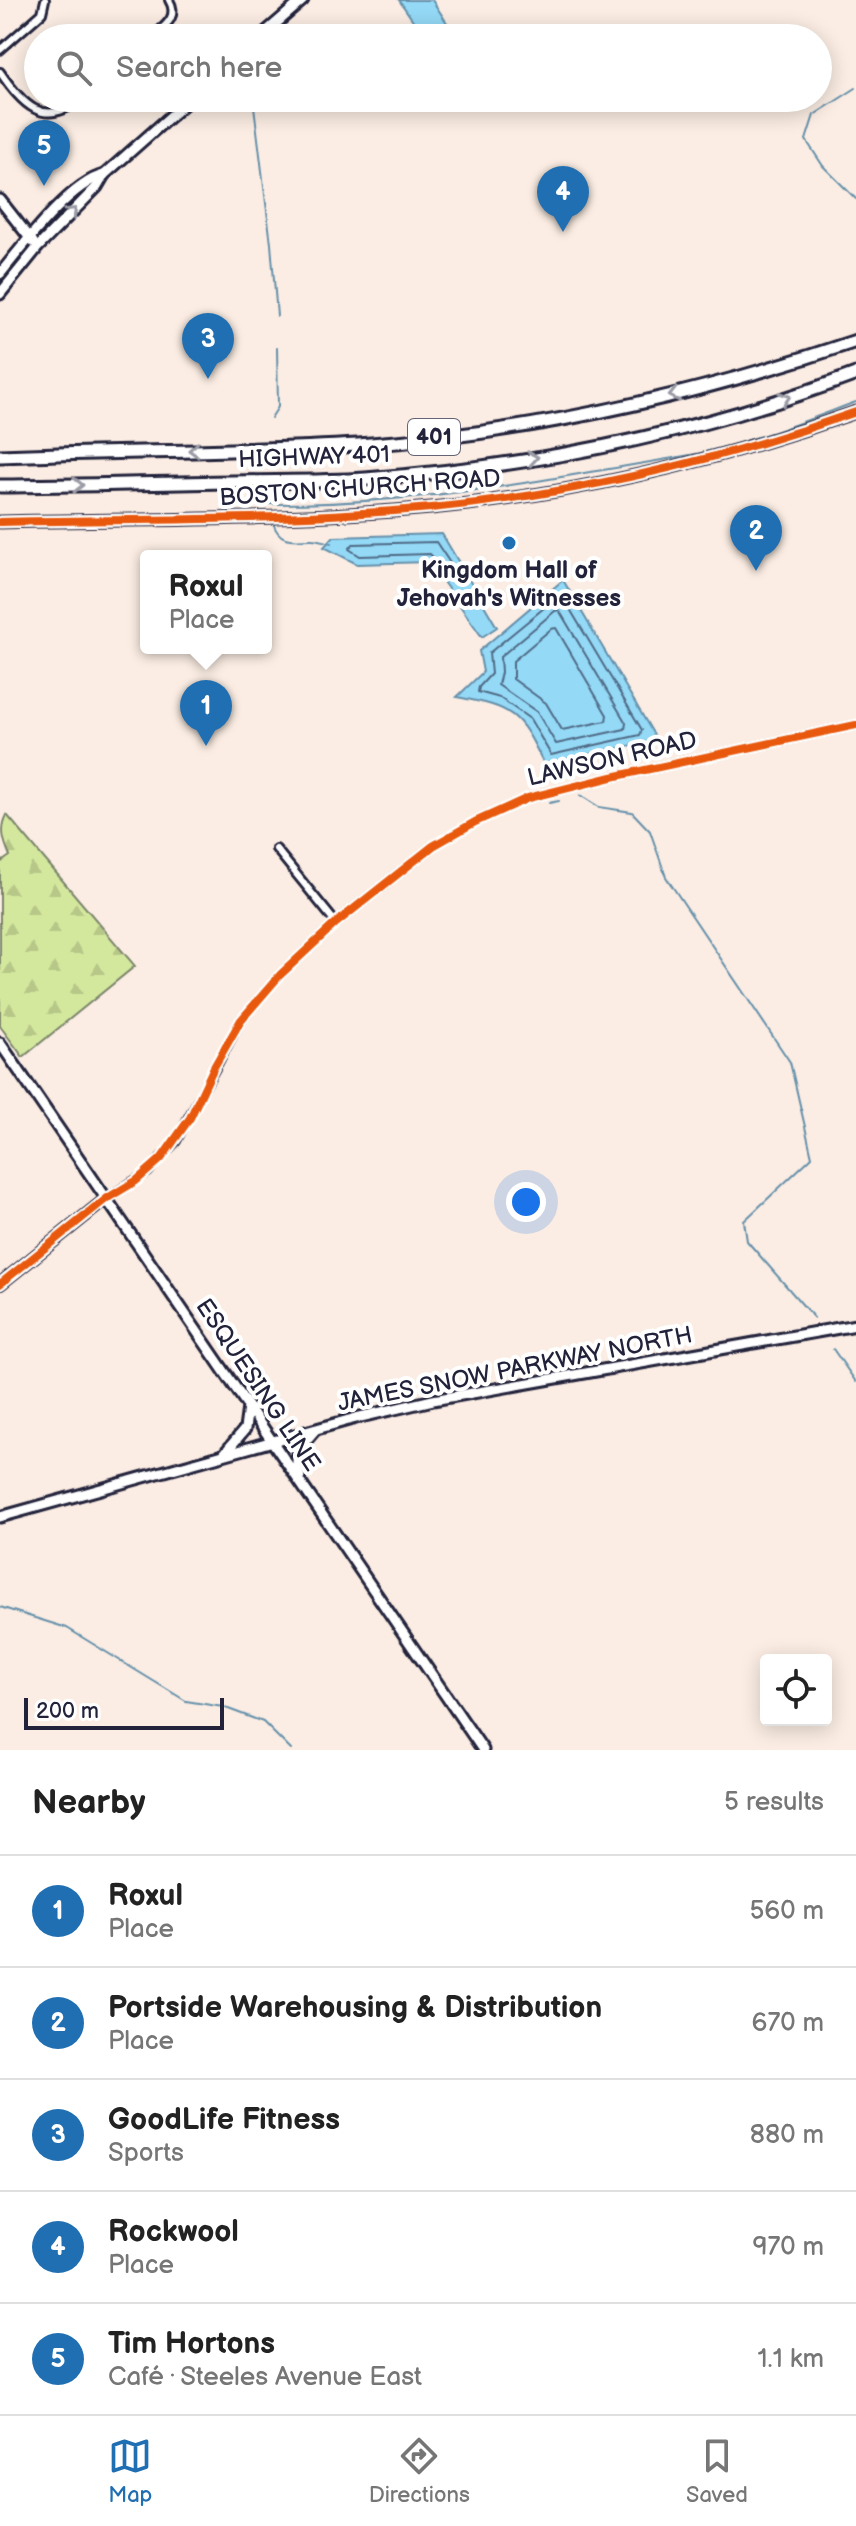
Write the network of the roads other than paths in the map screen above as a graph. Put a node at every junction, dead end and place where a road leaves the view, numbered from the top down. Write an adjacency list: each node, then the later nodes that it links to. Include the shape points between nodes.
1 (45, 0): 4 (street, via 42,13)
2 (169, 0): 5 (street, via 174,10)
3 (303, 0): 6 (street)
4 (30, 24)
5 (168, 24)
6 (275, 24)
7 (24, 29): 8 (street)
8 (0, 50)
9 (0, 72): 10 (street)
10 (24, 103)
11 (175, 112): 12 (street)
12 (104, 175): 14 (street, via 90,179); 15 (street, one-way to 12)
13 (0, 200): 14 (street)
14 (30, 238): 15 (street); 16 (street)
15 (38, 247): 17 (street)
16 (0, 274)
17 (0, 294)
18 (856, 341): 21 (highway, HIGHWAY 401 / 401, one-way to 21, via 618,409 479,433 359,445)
19 (856, 374): 22 (highway, HIGHWAY 401 / 401, one-way to 19, via 363,479 482,467 693,426)
20 (856, 412): 23 (street, BOSTON CHURCH ROAD, via 682,465 431,508)
21 (0, 456)
22 (0, 486)
23 (0, 522)
24 (856, 725): 26 (street, LAWSON ROAD, via 528,798 433,846)
25 (276, 849): 26 (street)
26 (336, 923): 28 (street, LAWSON ROAD, via 241,1020 190,1118 161,1159)
27 (0, 1043): 28 (street, ESQUESING LINE)
28 (106, 1199): 29 (street, LAWSON ROAD); 31 (street, ESQUESING LINE)
29 (0, 1284)
30 (856, 1325): 32 (street, JAMES SNOW PARKWAY NORTH, via 433,1400)
31 (248, 1407): 33 (street, ESQUESING LINE); 34 (street, via 241,1437)
32 (315, 1430): 33 (street, JAMES SNOW PARKWAY NORTH); 35 (street, via 295,1462)
33 (272, 1442): 34 (street, JAMES SNOW PARKWAY NORTH); 35 (street, ESQUESING LINE)
34 (222, 1457): 36 (street, JAMES SNOW PARKWAY NORTH)
35 (303, 1487): 37 (street, ESQUESING LINE)
36 (0, 1517)
37 (483, 1750)

